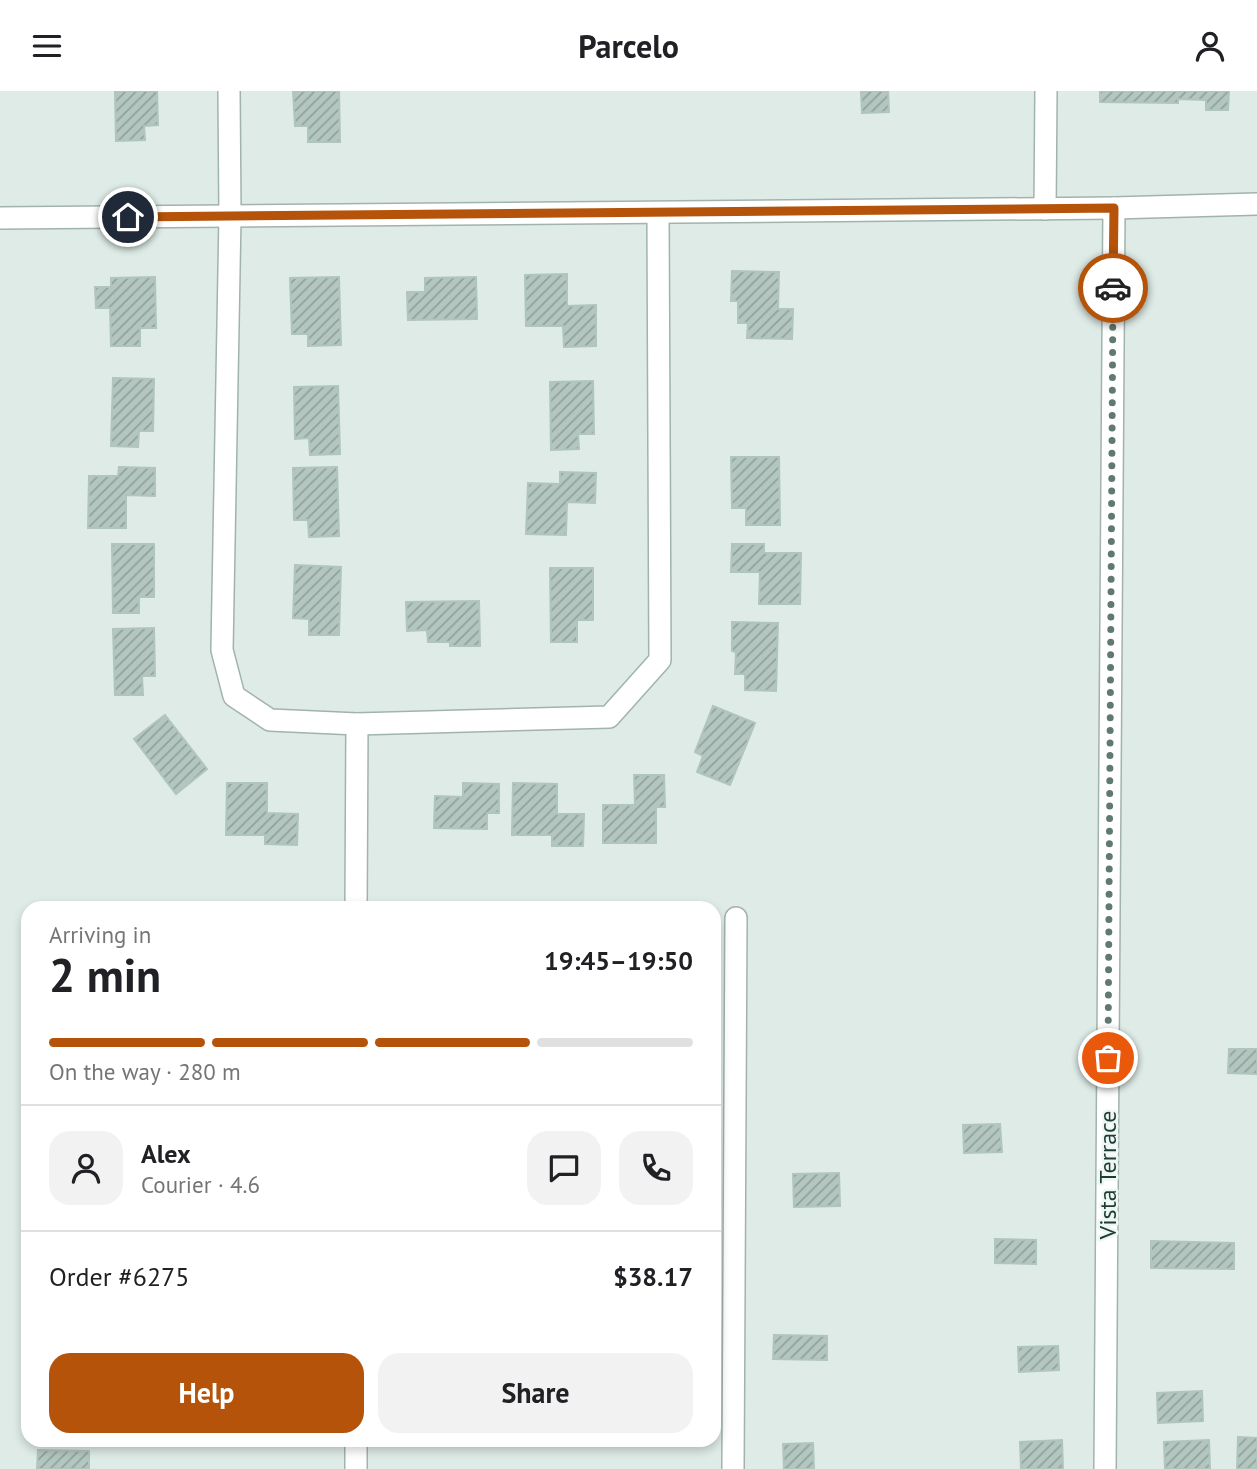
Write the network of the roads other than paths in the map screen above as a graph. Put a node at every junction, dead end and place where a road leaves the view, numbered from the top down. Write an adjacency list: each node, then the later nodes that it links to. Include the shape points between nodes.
1 (229, 91): 7 (street)
2 (1046, 91): 5 (street)
3 (1257, 204): 4 (street)
4 (1114, 208): 5 (street); 15 (street, Vista Terrace)
5 (1045, 209): 6 (street)
6 (658, 213): 7 (street); 9 (street, via 660,660 609,717)
7 (230, 216): 8 (street); 9 (street, via 222,650 234,696 270,720)
8 (0, 218)
9 (357, 724): 10 (street)
10 (356, 901)
11 (736, 918): 14 (street)
12 (356, 1447): 13 (street)
13 (356, 1469)
14 (733, 1469)
15 (1105, 1469)

